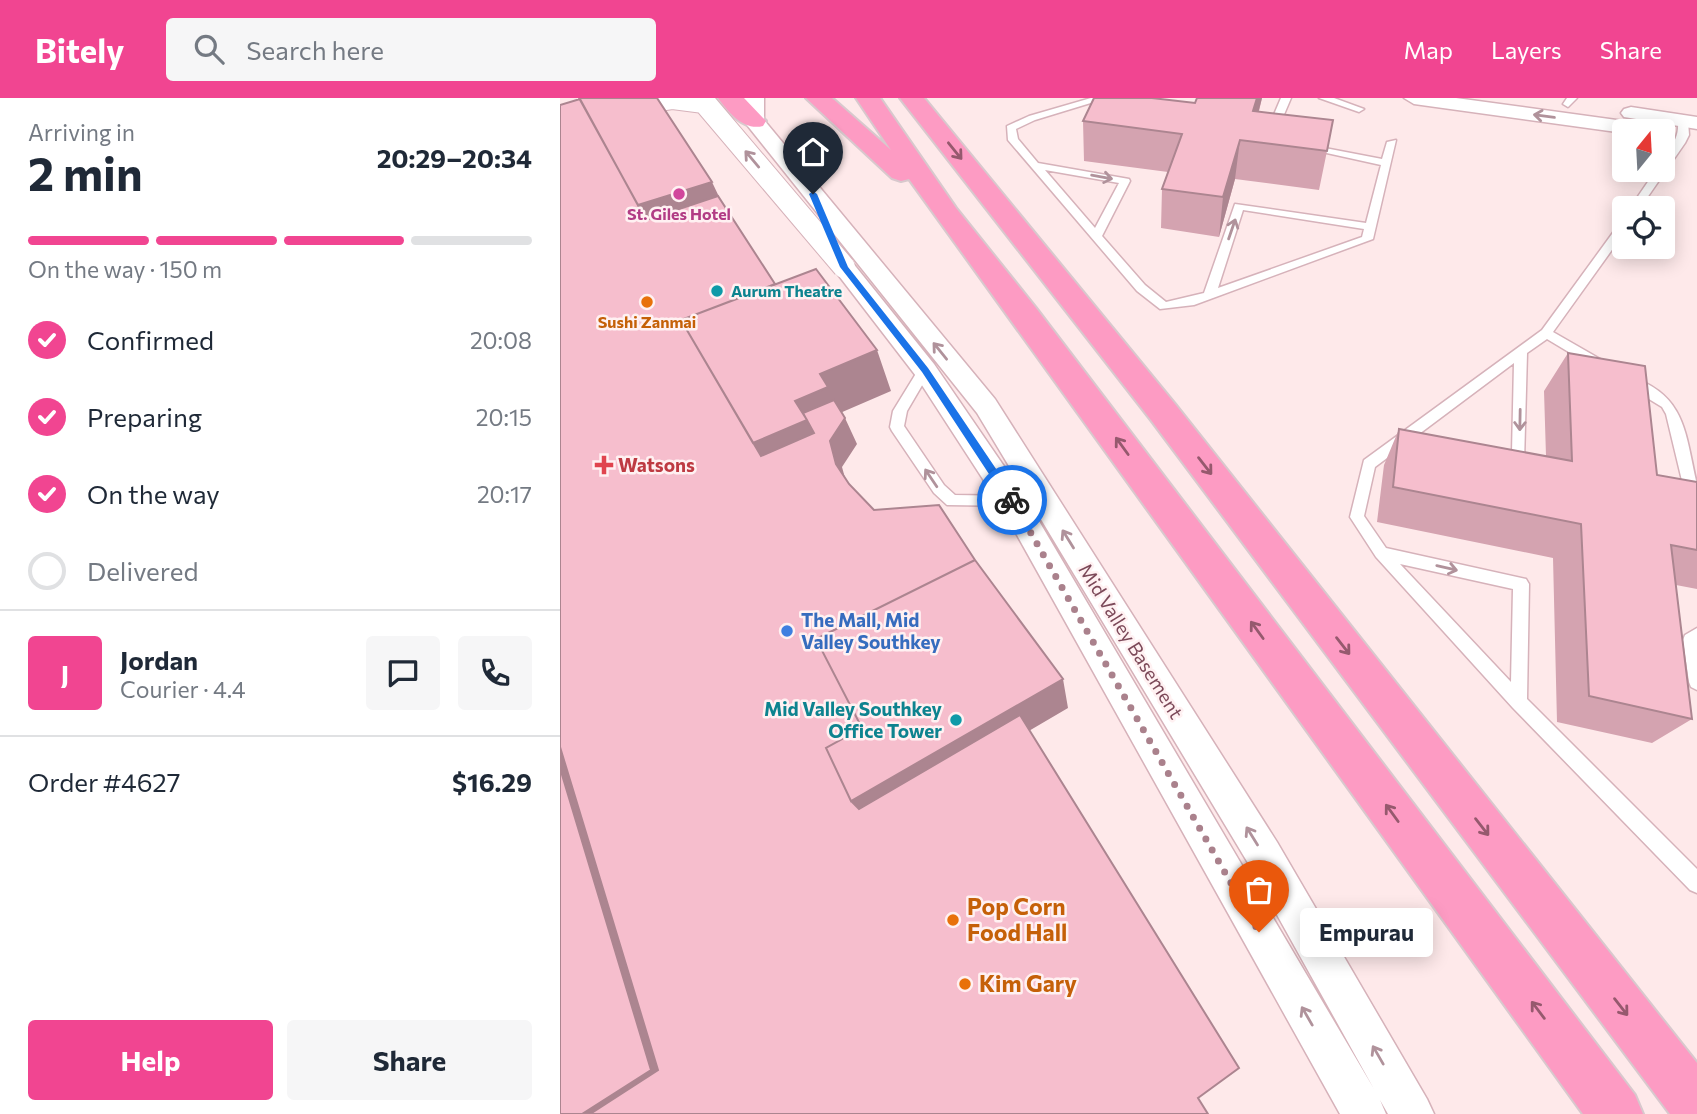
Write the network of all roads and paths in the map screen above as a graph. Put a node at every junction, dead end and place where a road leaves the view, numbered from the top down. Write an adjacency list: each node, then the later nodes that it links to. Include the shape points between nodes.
1 (730, 98): 14 (highway)
2 (818, 98): 26 (highway)
3 (868, 98): 26 (highway)
4 (912, 98): 35 (highway, one-way to 35)
5 (1102, 98): 12 (lane)
6 (1286, 98): 19 (lane, via 1269,138)
7 (1324, 98): 13 (lane)
8 (1414, 98): 17 (street, one-way to 8)
9 (1525, 98): 10 (street)
10 (1570, 101): 18 (street)
11 (607, 103): 30 (street, one-way to 11, bridge, via 704,102 673,98)
12 (1074, 106): 16 (lane); 23 (lane, via 1011,128 1013,140)
13 (1359, 108)
14 (754, 110): 24 (street, Mid Valley Basement)
15 (953, 111): 35 (highway)
16 (1095, 112)
17 (1612, 125)
18 (1690, 129): 25 (lane)
19 (1282, 141)
20 (1392, 142): 22 (lane)
21 (1295, 144): 22 (lane)
22 (1386, 163): 27 (lane)
23 (1034, 165): 28 (lane); 28 (lane, one-way to 28, via 1125,181)
24 (813, 194): 30 (street, bridge); 49 (street, Mid Valley Basement, one-way to 24, via 1264,855 985,406)
25 (1644, 196)
26 (946, 214): 50 (highway, one-way to 26)
27 (1370, 227): 31 (lane, via 1367,239); 31 (lane, one-way to 27, via 1240,206)
28 (1096, 236): 31 (lane, via 1141,288 1164,306)
29 (1612, 242): 32 (lane)
30 (844, 267): 34 (street)
31 (1210, 294)
32 (1546, 334): 33 (lane); 39 (lane, via 1667,404 1690,489)
33 (1521, 352): 36 (lane); 38 (lane, one-way to 38, via 1519,458)
34 (925, 370): 40 (street); 40 (lane, one-way to 34, via 951,501 897,427 900,411)
35 (1163, 412): 47 (highway, one-way to 47)
36 (1402, 439): 37 (lane); 41 (lane, via 1369,464 1357,517)
37 (1428, 443)
38 (1493, 454)
39 (1697, 490)
40 (1013, 502): 46 (street, one-way to 40)
41 (1381, 553): 44 (lane); 44 (lane, one-way to 44, via 1521,584)
42 (1697, 635): 43 (lane, via 1691,640)
43 (1697, 682)
44 (1519, 702): 45 (lane)
45 (1697, 883)
46 (1344, 1095): 48 (street)
47 (1697, 1106)
48 (1364, 1114)
49 (1412, 1114)
50 (1616, 1114)

